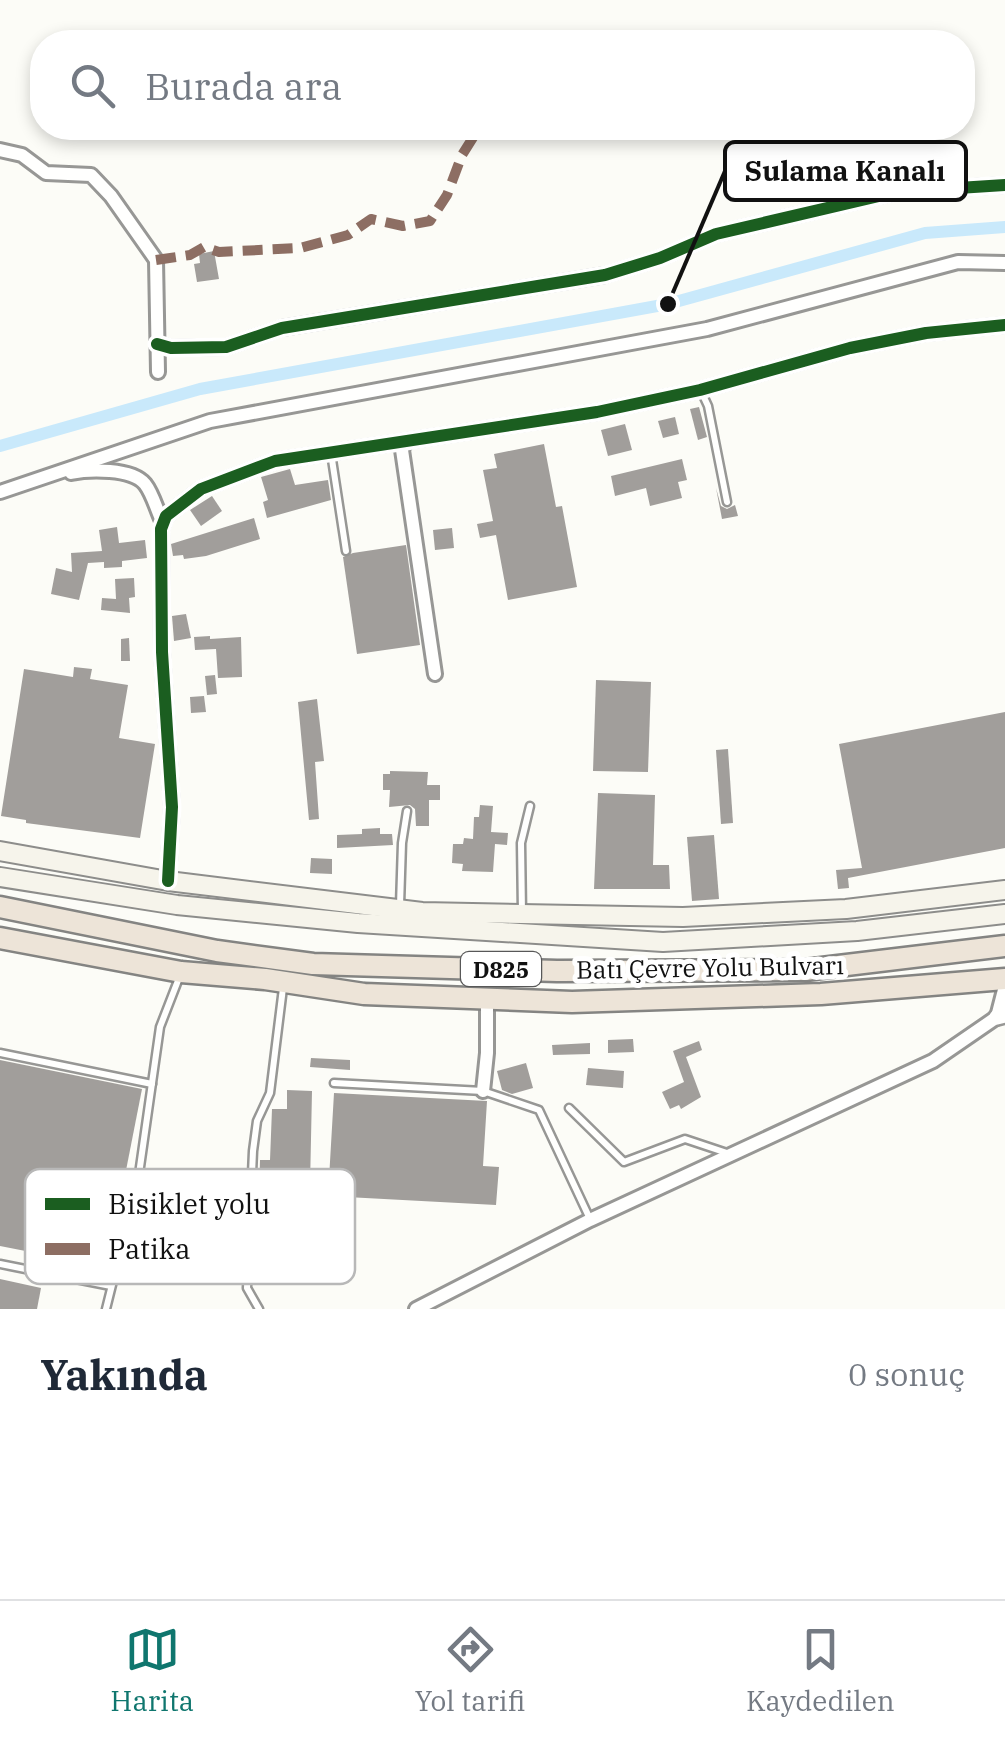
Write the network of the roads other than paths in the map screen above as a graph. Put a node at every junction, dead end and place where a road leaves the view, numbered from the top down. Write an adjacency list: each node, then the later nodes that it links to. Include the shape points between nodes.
1 (0, 150): 5 (street, via 46,173 91,174 111,196 156,260)
2 (1005, 185): 5 (street, via 896,192 716,234 605,275 282,328 226,347)
3 (1005, 263): 10 (street, via 958,262 707,328 210,421)
4 (1005, 324): 7 (street, via 850,348)
5 (158, 344): 6 (street)
6 (158, 372)
7 (700, 390): 8 (street); 12 (lane)
8 (404, 442): 9 (street); 15 (street)
9 (330, 452): 13 (street, via 275,461 200,489); 14 (lane)
10 (39, 479): 11 (street); 13 (street, via 80,471 132,476 146,486)
11 (0, 492)
12 (727, 502)
13 (163, 522): 20 (street, via 162,652 172,807)
14 (346, 552)
15 (435, 674)
16 (530, 806): 24 (lane, via 521,843)
17 (408, 812): 23 (lane)
18 (0, 851): 20 (main road)
19 (0, 876): 25 (main road, via 340,921 663,942)
20 (168, 881): 23 (main road)
21 (1005, 890): 24 (main road, via 846,909)
22 (0, 908): 27 (highway, Batı Çevre Yolu Bulvarı / D825, via 313,964 805,970)
23 (400, 909): 24 (main road)
24 (522, 914)
25 (1005, 914)
26 (0, 938): 28 (highway, Batı Çevre Yolu Bulvarı / D825)
27 (1005, 946)
28 (181, 972): 29 (highway, Batı Çevre Yolu Bulvarı / D825); 35 (lane, via 160,1028)
29 (284, 982): 31 (highway, Batı Çevre Yolu Bulvarı / D825, via 364,994); 40 (lane)
30 (1005, 983): 31 (highway, Batı Çevre Yolu Bulvarı / D825, via 572,1002); 32 (street)
31 (487, 999): 36 (street)
32 (1001, 1016): 38 (street, via 933,1061)
33 (0, 1054): 35 (lane)
34 (334, 1082): 36 (lane)
35 (152, 1084): 39 (lane)
36 (483, 1091): 41 (lane, via 539,1110)
37 (569, 1108): 38 (lane, via 624,1162 685,1139)
38 (732, 1154): 41 (street)
39 (140, 1169)
40 (252, 1169)
41 (590, 1220): 49 (street)
42 (0, 1264): 43 (lane)
43 (25, 1269)
44 (101, 1284): 46 (lane)
45 (248, 1284): 48 (lane)
46 (111, 1286): 47 (lane)
47 (106, 1309)
48 (259, 1309)
49 (416, 1309)

